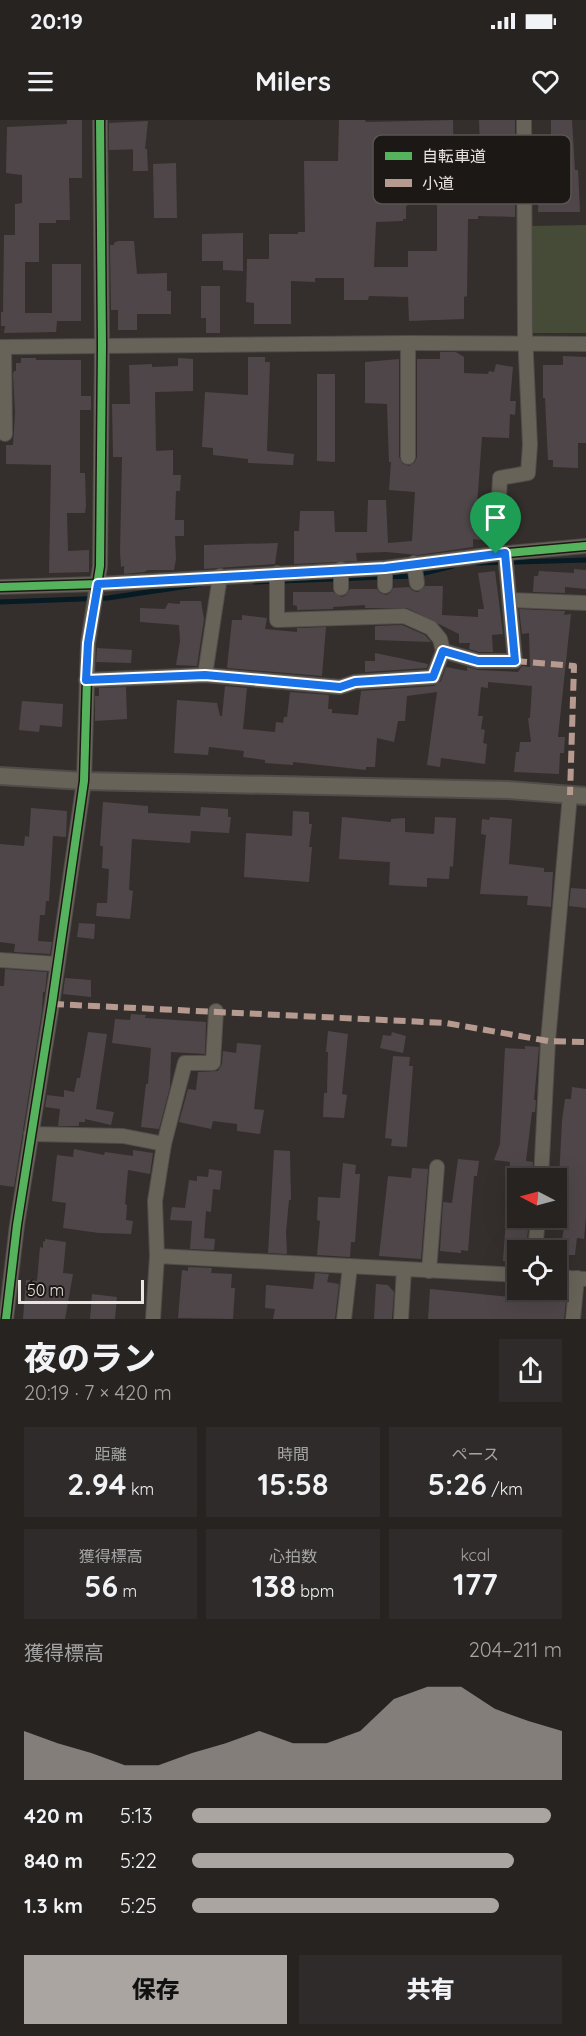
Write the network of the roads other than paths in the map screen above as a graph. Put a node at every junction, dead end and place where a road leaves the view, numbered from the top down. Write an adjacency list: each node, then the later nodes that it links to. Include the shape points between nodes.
1 (100, 120): 8 (street)
2 (524, 120): 3 (street)
3 (524, 135)
4 (525, 204): 6 (street)
5 (408, 343): 6 (street); 8 (street); 11 (street)
6 (526, 343): 7 (street); 13 (street, via 528,473 500,478)
7 (586, 344)
8 (102, 345): 9 (street); 22 (street)
9 (2, 347): 10 (street)
10 (5, 434)
11 (408, 457)
12 (586, 546): 13 (street)
13 (501, 554): 14 (street); 24 (street, via 508,568)
14 (414, 563): 15 (street); 19 (street)
15 (385, 568): 16 (street); 20 (street)
16 (341, 569): 17 (street, via 309,577); 23 (street)
17 (277, 573): 18 (street); 26 (street, via 277,620 404,616 431,628)
18 (219, 583): 22 (street); 27 (street)
19 (417, 583)
20 (385, 586)
21 (0, 587): 22 (street)
22 (97, 587): 28 (street)
23 (342, 588)
24 (510, 600): 25 (street); 26 (street, via 515,661 478,661)
25 (586, 603)
26 (443, 651): 27 (street, via 433,677 355,682 340,687)
27 (205, 675): 28 (street)
28 (86, 680): 30 (street)
29 (0, 776): 30 (street)
30 (84, 780): 31 (street, via 508,790); 33 (street)
31 (578, 796): 38 (street, via 548,1041)
32 (0, 960): 33 (street)
33 (57, 964): 35 (street)
34 (216, 1011): 36 (street, via 213,1063 186,1063)
35 (31, 1134): 36 (street, via 123,1136); 46 (street)
36 (164, 1144): 39 (street, via 155,1201)
37 (437, 1167): 42 (street)
38 (542, 1168)
39 (157, 1256): 40 (street); 48 (street)
40 (350, 1266): 41 (street); 49 (street)
41 (404, 1269): 42 (street); 50 (street)
42 (429, 1270): 43 (street)
43 (507, 1274)
44 (567, 1278): 45 (street)
45 (582, 1279): 51 (street)
46 (4, 1280): 47 (street)
47 (6, 1319)
48 (153, 1319)
49 (344, 1319)
50 (401, 1319)
51 (573, 1319)

